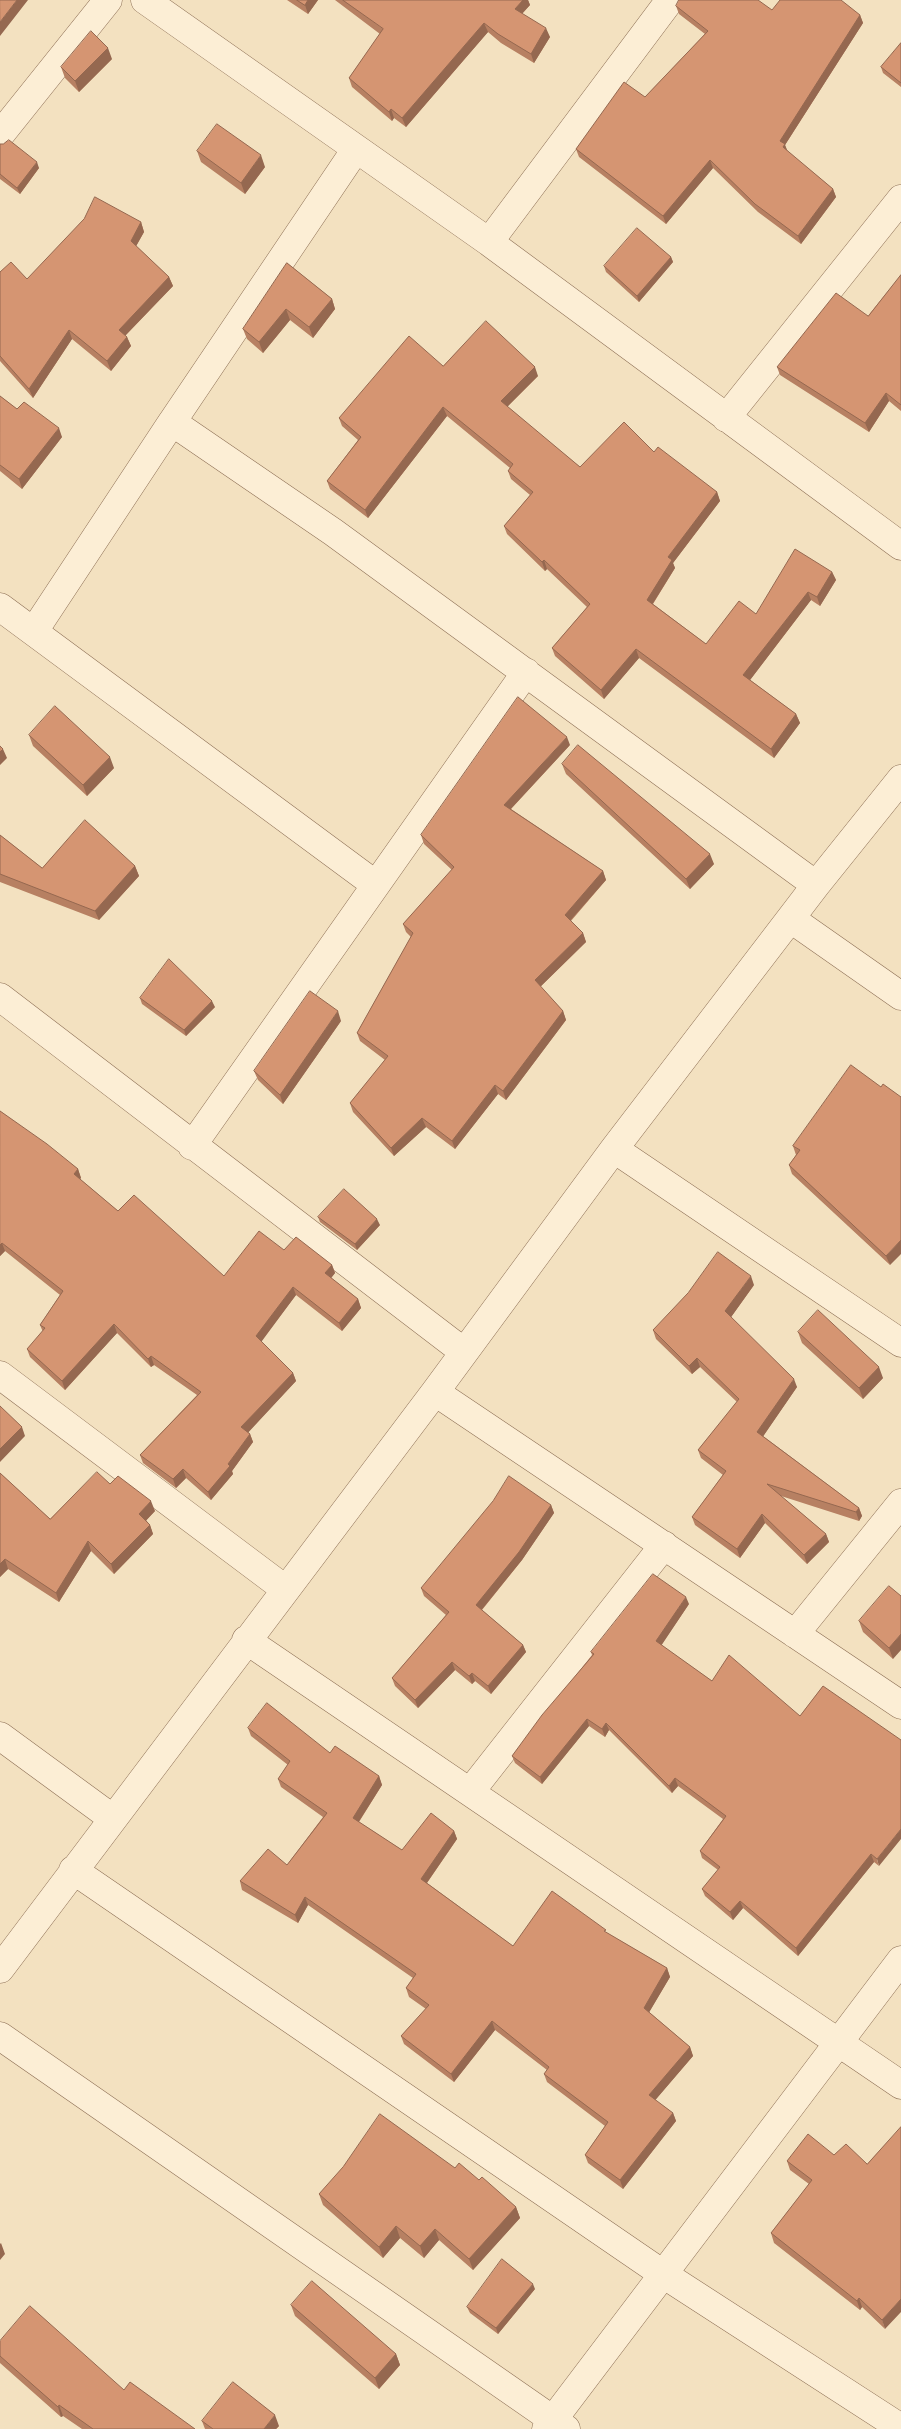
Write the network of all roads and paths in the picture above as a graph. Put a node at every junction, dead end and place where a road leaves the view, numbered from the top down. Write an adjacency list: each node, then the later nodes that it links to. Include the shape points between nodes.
1 (108, 0): 4 (street)
2 (145, 0): 5 (street)
3 (670, 0): 7 (street)
4 (0, 135)
5 (356, 149): 7 (street); 9 (street)
6 (901, 199): 8 (street)
7 (489, 242): 8 (street)
8 (726, 418): 10 (street)
9 (172, 422): 12 (street); 13 (street, via 333,532)
10 (901, 546)
11 (0, 606): 12 (street)
12 (34, 631): 15 (street)
13 (526, 672): 15 (street); 16 (street)
14 (901, 779): 16 (street)
15 (376, 885): 20 (street)
16 (816, 885): 17 (street)
17 (790, 919): 18 (street); 21 (street)
18 (901, 996)
19 (0, 997): 20 (street)
20 (192, 1146): 23 (street)
21 (614, 1149): 22 (street); 23 (street)
22 (901, 1343)
23 (464, 1352): 25 (street)
24 (0, 1375): 28 (street)
25 (434, 1392): 27 (street); 28 (street)
26 (901, 1503): 29 (street)
27 (664, 1545): 29 (street); 33 (street)
28 (285, 1589): 30 (street)
29 (795, 1634): 31 (street)
30 (246, 1640): 33 (street); 34 (street)
31 (901, 1705)
32 (0, 1736): 34 (street)
33 (470, 1792): 39 (street)
34 (112, 1818): 35 (street)
35 (73, 1870): 37 (street); 41 (street)
36 (901, 1960): 39 (street)
37 (0, 1969)
38 (0, 2036): 42 (street)
39 (838, 2043): 40 (street); 41 (street)
40 (901, 2085)
41 (663, 2274): 42 (street); 43 (street)
42 (555, 2426)
43 (901, 2428)

